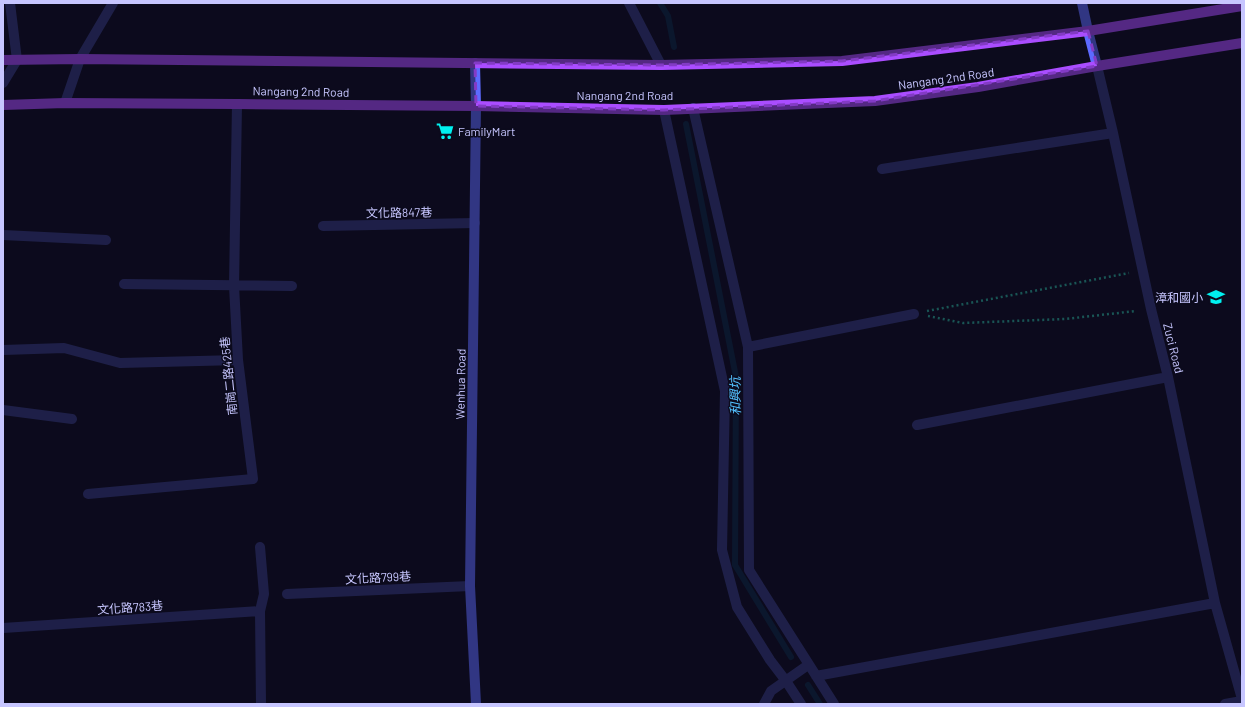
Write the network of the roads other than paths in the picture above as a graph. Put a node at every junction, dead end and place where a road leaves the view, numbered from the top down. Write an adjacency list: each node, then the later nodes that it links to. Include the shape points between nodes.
1 (10, 3): 10 (street)
2 (113, 3): 8 (street)
3 (629, 3): 12 (street)
4 (1082, 3): 6 (street, Zuci Road)
5 (1242, 6): 6 (main road)
6 (1088, 31): 12 (main road, via 842,61); 13 (street, Zuci Road)
7 (1242, 43): 13 (main road, Nangang 2nd Road)
8 (80, 59): 10 (main road); 11 (main road); 15 (street)
9 (3, 60): 10 (main road)
10 (17, 60): 14 (street)
11 (476, 63): 12 (main road); 18 (street, Wenhua Road)
12 (661, 65)
13 (1097, 66): 19 (main road, Nangang 2nd Road, via 978,87 875,101); 21 (street, Zuci Road)
14 (3, 83)
15 (65, 103): 16 (main road, Nangang 2nd Road); 17 (main road, Nangang 2nd Road)
16 (237, 104): 18 (main road, Nangang 2nd Road); 28 (street, 南崗二路425巷)
17 (3, 105)
18 (476, 106): 20 (main road, Nangang 2nd Road); 23 (street, Wenhua Road)
19 (693, 108): 20 (main road, Nangang 2nd Road); 31 (street)
20 (664, 110): 47 (street, via 725,391 722,550 737,607)
21 (1113, 133): 22 (street); 34 (street, Zuci Road)
22 (882, 169)
23 (475, 224): 24 (street, 文化路847巷); 40 (street, Wenhua Road)
24 (323, 226)
25 (3, 235): 26 (street)
26 (106, 240)
27 (124, 284): 28 (street)
28 (234, 286): 29 (street); 33 (street, 南崗二路425巷)
29 (292, 286)
30 (914, 314): 31 (street)
31 (748, 347): 45 (street, via 749,570)
32 (3, 350): 33 (street, via 64,348 120,363)
33 (238, 360): 38 (street, 南崗二路425巷, via 253,479)
34 (1168, 377): 37 (street); 42 (street, Zuci Road)
35 (3, 410): 36 (street)
36 (72, 419)
37 (917, 425)
38 (88, 494)
39 (260, 547): 43 (street, via 264,594)
40 (470, 586): 41 (street, 文化路799巷); 50 (street, Wenhua Road)
41 (287, 594)
42 (1215, 603): 46 (street); 48 (street, Zuci Road)
43 (260, 611): 44 (street, 文化路783巷); 49 (street)
44 (3, 628)
45 (808, 665): 46 (street); 47 (street)
46 (816, 676): 53 (street)
47 (786, 681): 51 (street, via 771,691); 52 (street)
48 (1242, 700): 54 (street)
49 (261, 704)
50 (476, 704)
51 (764, 704)
52 (800, 704)
53 (834, 704)
54 (1225, 704)

